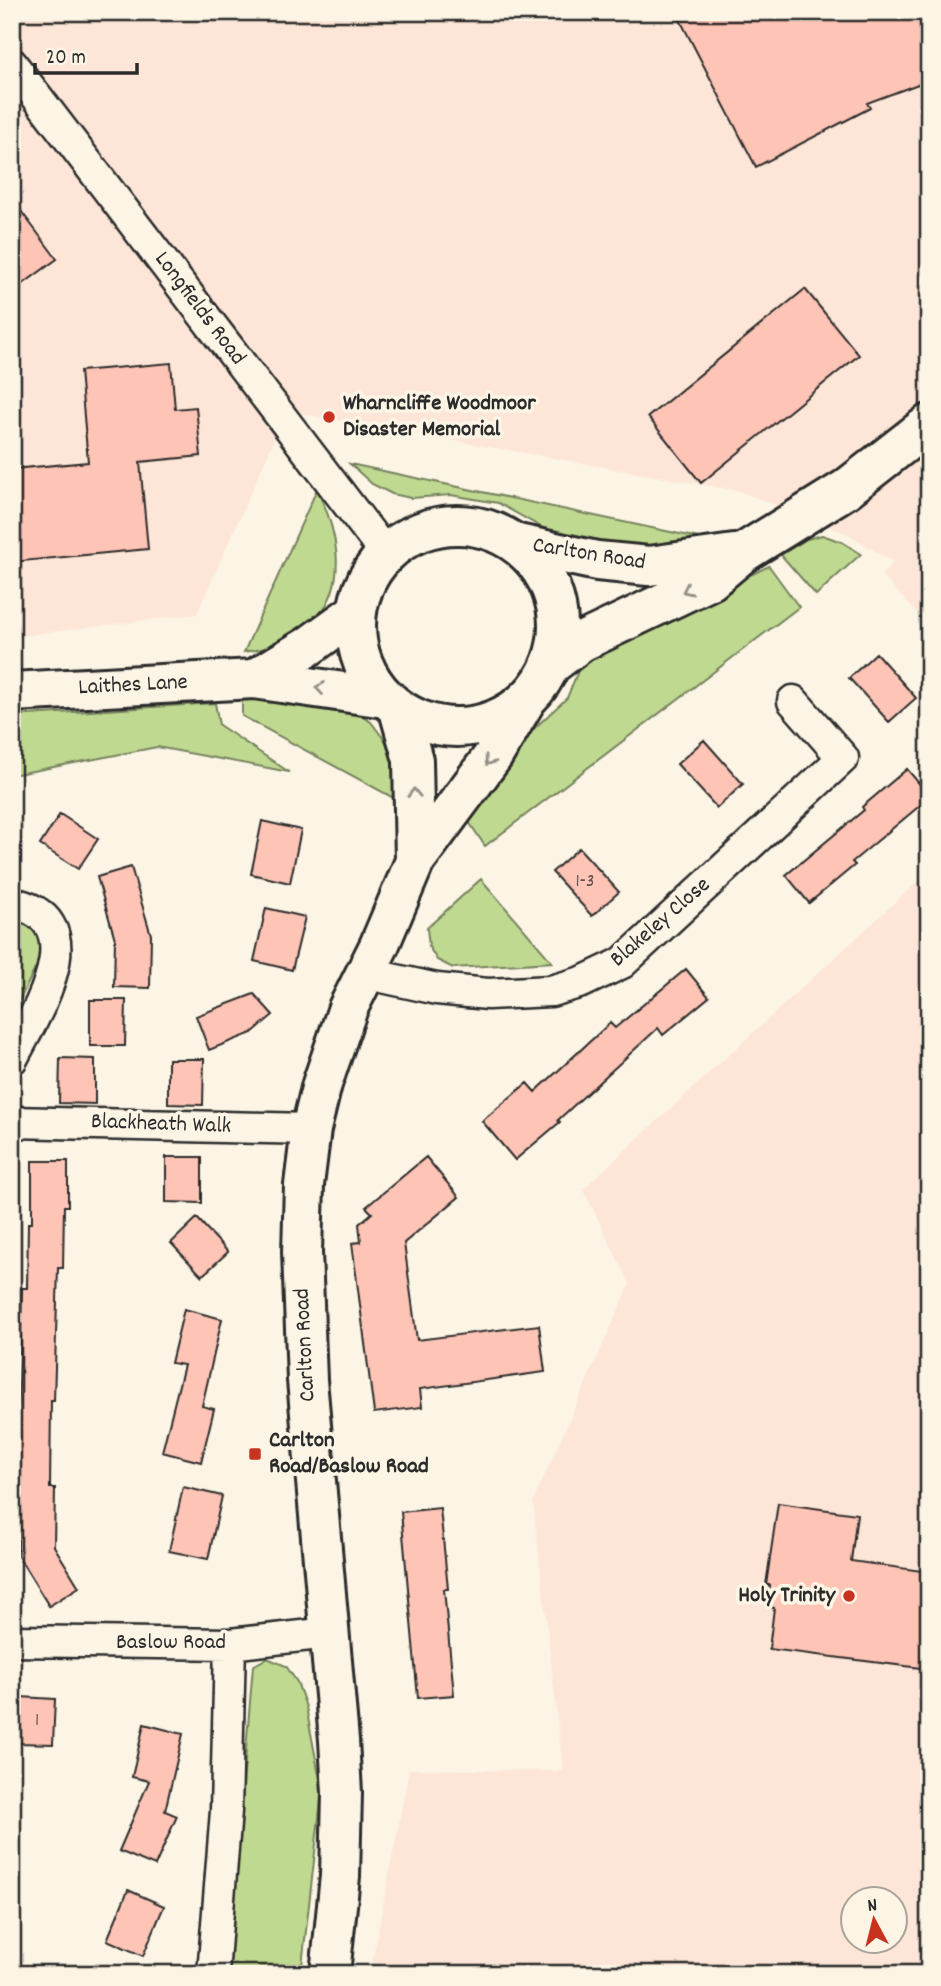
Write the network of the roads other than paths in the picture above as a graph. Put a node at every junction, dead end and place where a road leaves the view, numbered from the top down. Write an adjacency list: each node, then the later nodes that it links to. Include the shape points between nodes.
1 (12, 64): 5 (street, Longfields Road)
2 (929, 424): 4 (main road, Carlton Road, via 846,489)
3 (518, 544): 4 (main road, Carlton Road, via 597,561 649,566); 5 (main road, via 493,530 465,525 436,527 409,537); 7 (main road, via 537,562 551,586 559,638)
4 (743, 553): 7 (main road, Carlton Road, one-way to 7, via 711,580 581,642)
5 (386, 554): 6 (main road, via 362,590)
6 (356, 612): 8 (main road, Laithes Lane); 12 (main road, via 364,667)
7 (552, 664): 11 (main road)
8 (254, 679): 9 (main road, Laithes Lane); 12 (main road, Laithes Lane, one-way to 8)
9 (12, 692)
10 (793, 701): 15 (street, Blakeley Close, via 843,758 622,963 551,991 488,994 437,989)
11 (525, 702): 12 (main road, via 496,720 463,728 430,724); 13 (main road, Carlton Road, one-way to 13, via 493,756)
12 (392, 704): 13 (main road, Carlton Road, one-way to 12, via 413,760)
13 (415, 861): 15 (main road, Carlton Road)
14 (12, 903): 16 (street, via 44,916 55,937 56,959 44,996)
15 (364, 973): 18 (main road, Carlton Road, via 335,1043)
16 (12, 1059)
17 (12, 1122): 18 (street, Blackheath Walk)
18 (311, 1129): 19 (main road, Carlton Road, via 302,1252 306,1367)
19 (329, 1633): 21 (street, Baslow Road); 23 (main road, Carlton Road, via 342,1793)
20 (12, 1641): 21 (street, Baslow Road)
21 (230, 1644): 22 (street, via 226,1811)
22 (213, 1974)
23 (330, 1974)

